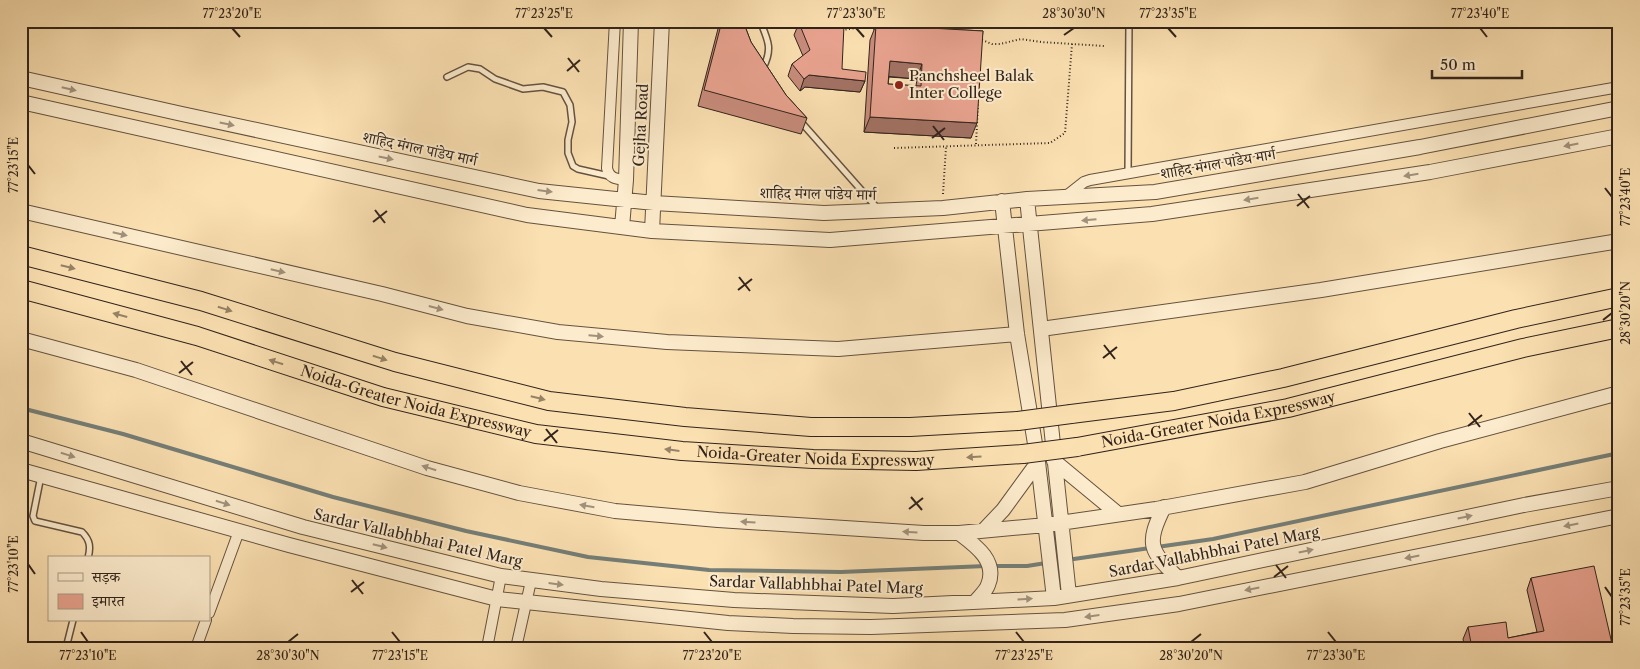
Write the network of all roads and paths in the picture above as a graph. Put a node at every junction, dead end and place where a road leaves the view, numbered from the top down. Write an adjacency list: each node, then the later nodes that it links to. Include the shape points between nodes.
1 (615, 21): 28 (street, via 607,168)
2 (631, 21): 29 (street, Gejha Road)
3 (662, 21): 34 (street, Gejha Road)
4 (760, 21): 7 (lane)
5 (1129, 21): 27 (lane)
6 (802, 28): 7 (path, via 790,22)
7 (764, 30): 14 (lane, via 770,54)
8 (839, 31): 9 (path, via 864,26)
9 (882, 31)
10 (980, 39): 11 (path, via 992,44 1021,39)
11 (1072, 44): 12 (path); 24 (path, via 1065,133 1050,143)
12 (1104, 46)
13 (758, 60): 14 (lane)
14 (763, 68): 15 (lane)
15 (768, 75)
16 (447, 77): 28 (lane, via 471,67 523,89 542,87 563,92 570,105 572,122 568,153 573,166)
17 (21, 78): 31 (street, शाहिद मंगल पांडेय मार्ग, one-way to 31, via 540,191)
18 (1619, 87): 27 (street)
19 (978, 97): 24 (path)
20 (21, 102): 39 (street, via 527,215)
21 (1619, 108): 30 (street, शाहिद मंगल पांडेय मार्ग, via 1420,147 1155,192)
22 (796, 116): 37 (lane)
23 (1619, 136): 38 (street, one-way to 38, via 1401,177 1152,214)
24 (976, 146): 25 (path)
25 (946, 147): 26 (path); 35 (path)
26 (894, 148)
27 (1128, 173): 30 (street, via 1084,182)
28 (610, 176): 29 (street)
29 (626, 180): 31 (street, Gejha Road)
30 (1065, 197): 32 (street, शाहिद मंगल पांडेय मार्ग)
31 (624, 199): 34 (street, शाहिद मंगल पांडेय मार्ग); 39 (street, Gejha Road)
32 (1027, 199): 33 (street, शाहिद मंगल पांडेय मार्ग); 38 (street)
33 (1002, 201): 35 (street, शाहिद मंगल पांडेय मार्ग); 40 (street)
34 (654, 203): 37 (street, शाहिद मंगल पांडेय मार्ग, via 824,213); 41 (street, Gejha Road)
35 (943, 208): 37 (street, शाहिद मंगल पांडेय मार्ग)
36 (21, 211): 48 (street, one-way to 48, via 467,316 558,332 667,342 838,349)
37 (880, 211)
38 (1029, 225): 40 (street); 47 (street)
39 (622, 226): 41 (street)
40 (1004, 227): 41 (street, via 830,240); 48 (street)
41 (652, 231)
42 (1619, 241): 47 (street, via 1321,290)
43 (21, 255): 45 (highway, Noida-Greater Noida Expressway, one-way to 45, bridge, via 200,301 395,362 549,401 811,427 910,427 1018,421 1174,400 1283,378 1516,319)
44 (21, 289): 52 (highway, Noida-Greater Noida Expressway, one-way to 44, via 916,462 813,460 682,451 536,434 383,397 197,336)
45 (1619, 297)
46 (1619, 328): 52 (highway, Noida-Greater Noida Expressway, bridge, via 1523,348 1288,408)
47 (1041, 329): 53 (street)
48 (1017, 334): 52 (street)
49 (21, 339): 64 (street, one-way to 49, via 924,533 615,511 519,493 427,468 136,370)
50 (1619, 393): 57 (street, via 1440,441 1305,482)
51 (21, 441): 66 (street, Sardar Vallabhbhai Patel Marg, one-way to 66, via 303,527)
52 (1030, 458): 61 (street); 62 (street, via 1003,510)
53 (1054, 461): 58 (street); 60 (street)
54 (21, 470): 55 (street)
55 (41, 475): 63 (street); 65 (lane, via 33,516 35,521 82,532 90,544)
56 (1619, 488): 67 (street, Sardar Vallabhbhai Patel Marg, one-way to 56)
57 (1164, 508): 58 (street); 67 (street, via 1154,527 1152,542 1160,560)
58 (1118, 514): 60 (street)
59 (1619, 516): 73 (street, one-way to 73, via 1179,604 1065,620 871,627 793,626 728,623)
60 (1061, 522): 61 (street); 69 (street)
61 (1046, 525): 62 (street); 70 (street)
62 (984, 530): 64 (street)
63 (239, 531): 71 (street); 74 (street)
64 (959, 532): 72 (street, via 980,548 988,562 990,580)
65 (88, 556)
66 (502, 576): 68 (street, Sardar Vallabhbhai Patel Marg); 71 (street)
67 (1178, 578): 69 (street, Sardar Vallabhbhai Patel Marg)
68 (531, 581): 72 (street, Sardar Vallabhbhai Patel Marg, one-way to 72, via 734,600 893,606); 73 (street)
69 (1069, 595): 70 (street, Sardar Vallabhbhai Patel Marg)
70 (1054, 598): 72 (street, Sardar Vallabhbhai Patel Marg, one-way to 70)
71 (497, 599): 73 (street); 79 (street)
72 (976, 602)
73 (526, 603): 80 (street)
74 (210, 610)
75 (72, 622): 77 (lane)
76 (205, 622): 78 (street)
77 (66, 648)
78 (196, 648)
79 (487, 648)
80 (516, 648)

